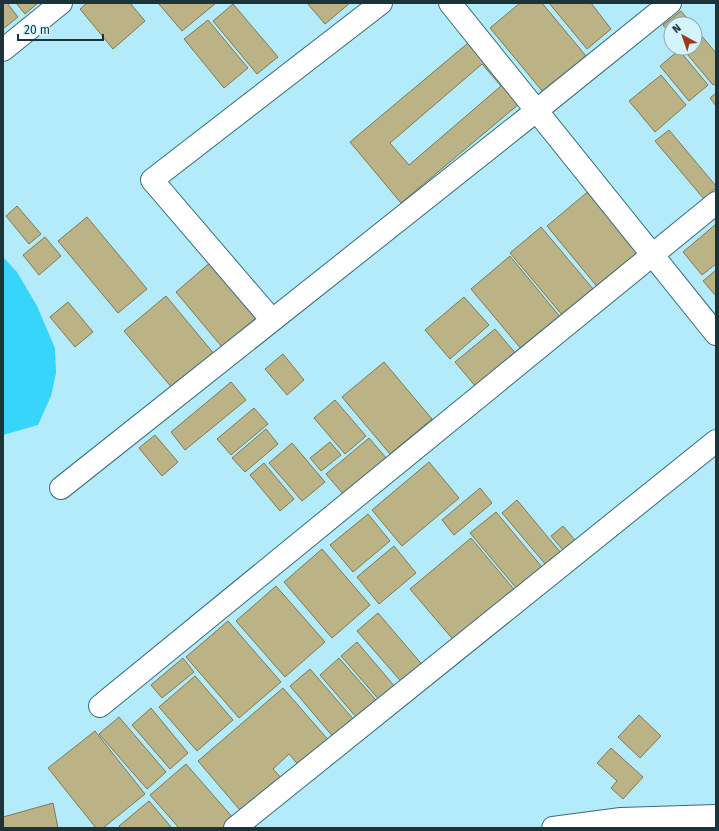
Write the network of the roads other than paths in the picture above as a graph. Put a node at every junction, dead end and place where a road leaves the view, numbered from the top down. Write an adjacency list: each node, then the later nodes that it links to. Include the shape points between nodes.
1 (61, 3): 5 (street)
2 (381, 3): 9 (street, via 152,180)
3 (450, 3): 6 (street)
4 (670, 3): 6 (street)
5 (3, 50)
6 (536, 111): 8 (street); 9 (street)
7 (716, 203): 8 (street)
8 (652, 255): 10 (street); 13 (street)
9 (272, 320): 12 (street)
10 (716, 334)
11 (716, 441): 15 (street)
12 (60, 488)
13 (100, 706)
14 (716, 816): 16 (street, via 621,819)
15 (235, 828)
16 (553, 828)

